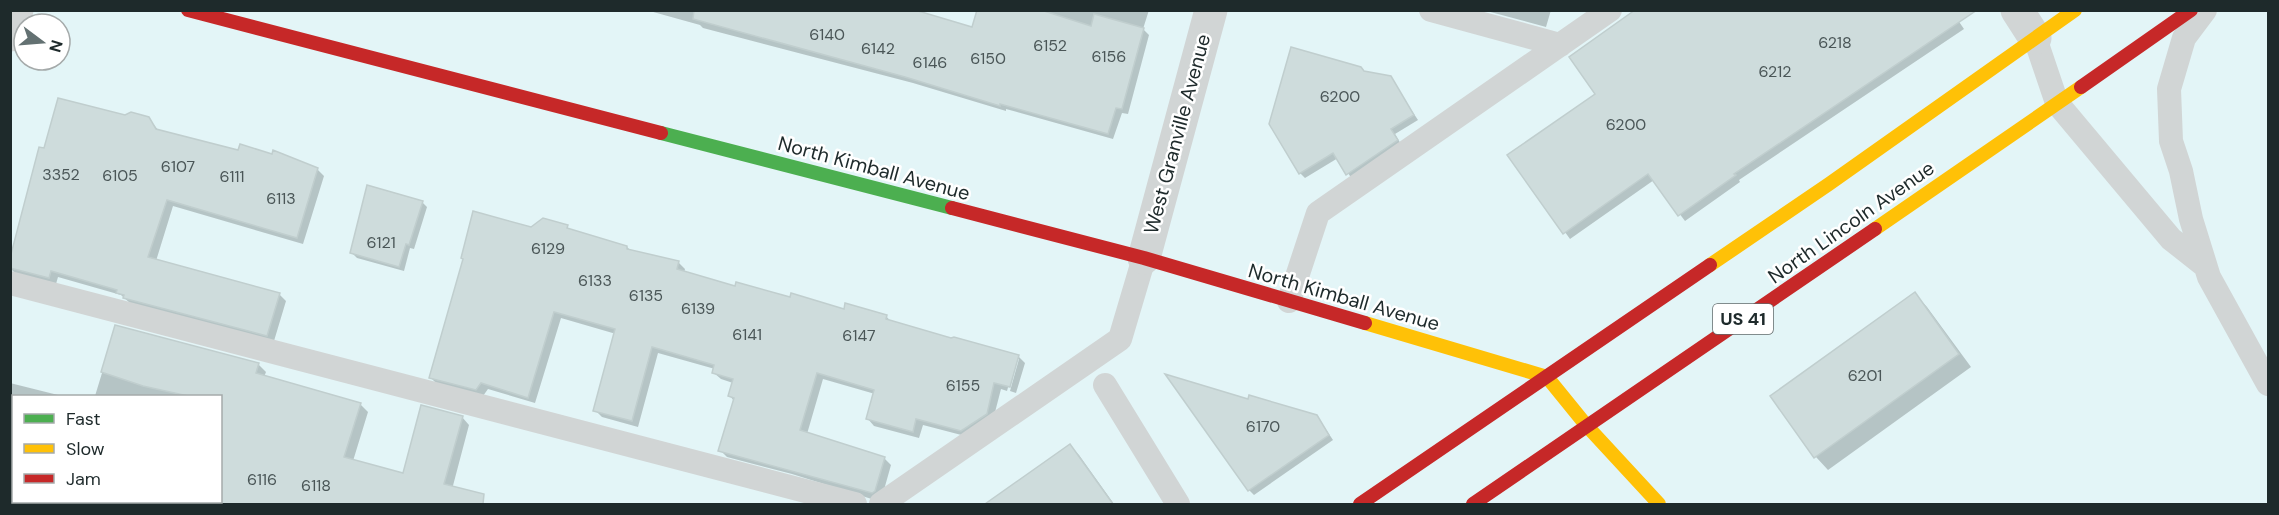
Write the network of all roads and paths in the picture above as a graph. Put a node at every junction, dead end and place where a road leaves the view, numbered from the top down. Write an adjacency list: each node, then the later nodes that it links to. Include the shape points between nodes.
1 (17, 10): 10 (street)
2 (188, 10): 14 (main road, North Kimball Avenue)
3 (1211, 10): 14 (street, West Granville Avenue)
4 (1431, 10): 12 (lane)
5 (1610, 10): 12 (lane)
6 (2017, 10): 11 (street)
7 (2075, 10): 11 (main road)
8 (2191, 10): 13 (main road, North Lincoln Avenue / US 41)
9 (2205, 10): 15 (lane, via 2184,38 2169,89 2171,141)
10 (10, 35)
11 (2035, 38): 13 (lane); 18 (main road)
12 (1560, 45): 17 (lane, via 1318,213)
13 (2057, 103): 15 (lane, via 2171,239); 21 (main road, North Lincoln Avenue / US 41)
14 (1144, 258): 17 (main road, North Kimball Avenue); 23 (lane, via 1120,339)
15 (2204, 265): 19 (lane)
16 (10, 283): 22 (lane)
17 (1289, 301): 18 (main road, North Kimball Avenue)
18 (1547, 377): 21 (main road); 25 (main road)
19 (2268, 384)
20 (1105, 385): 24 (lane)
21 (1586, 424): 26 (main road, North Lincoln Avenue / US 41); 27 (main road)
22 (855, 504)
23 (881, 504)
24 (1178, 504)
25 (1360, 504)
26 (1473, 504)
27 (1659, 504)

